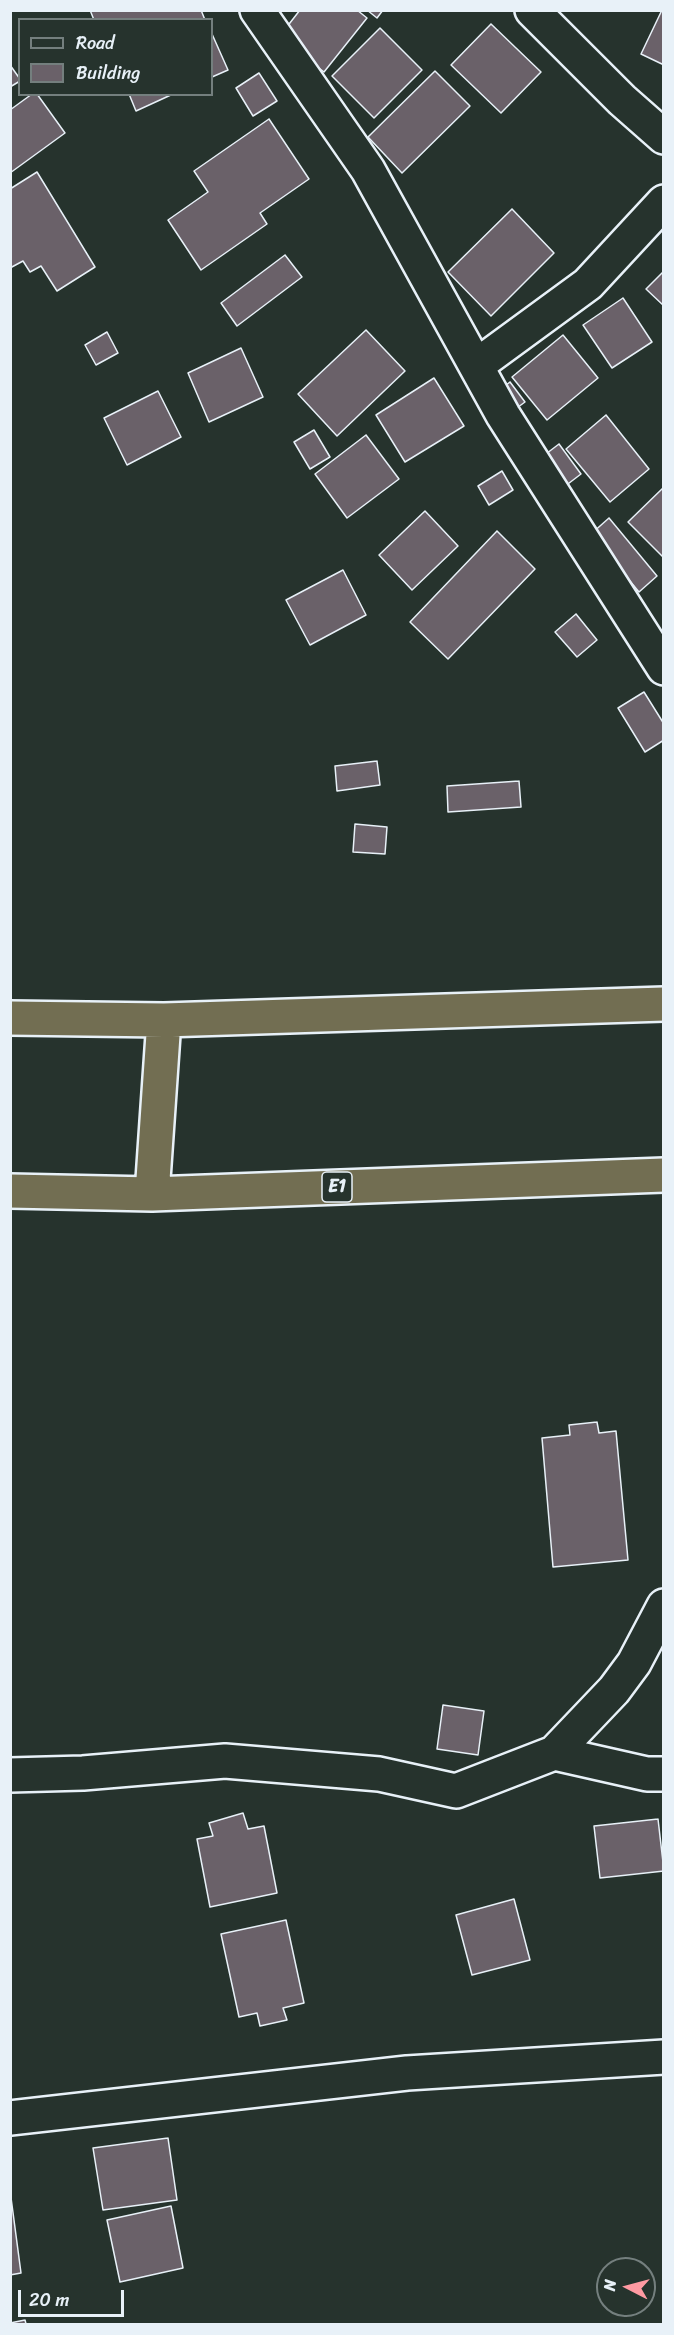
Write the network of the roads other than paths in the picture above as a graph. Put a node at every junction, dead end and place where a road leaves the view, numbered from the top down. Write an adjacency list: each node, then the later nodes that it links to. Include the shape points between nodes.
1 (257, 10): 5 (street, via 368,170)
2 (532, 10): 3 (street)
3 (663, 137)
4 (663, 202): 5 (street, via 588,284)
5 (476, 366): 6 (street)
6 (663, 668)
7 (663, 1004): 9 (highway)
8 (10, 1018): 9 (highway)
9 (164, 1020): 12 (highway)
10 (663, 1175): 12 (highway, E1)
11 (10, 1191): 12 (highway, E1)
12 (152, 1194)
13 (663, 1606): 14 (street, via 634,1663 614,1690)
14 (554, 1753): 15 (street, via 647,1774); 16 (street, via 456,1791 379,1774 225,1761)
15 (663, 1774)
16 (10, 1775)
17 (663, 2057): 18 (street, via 407,2073)
18 (10, 2118)

